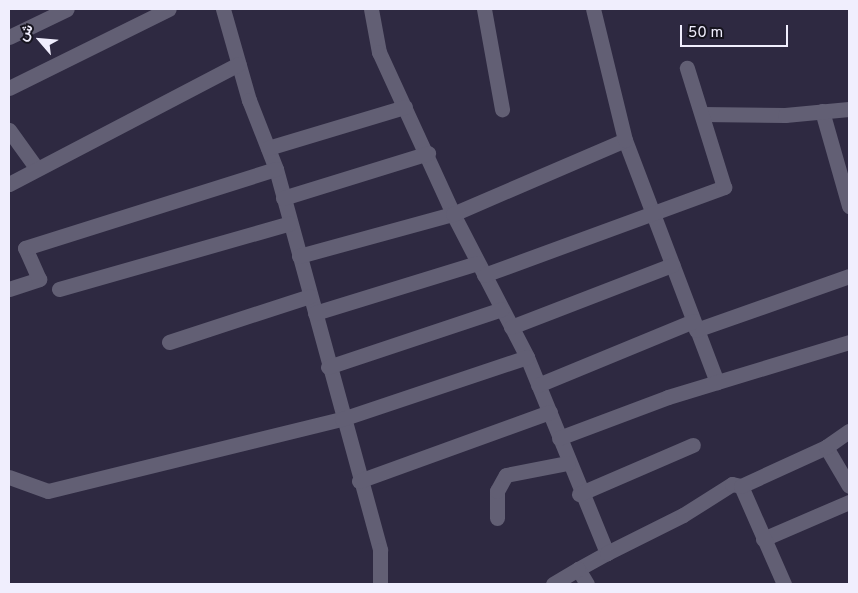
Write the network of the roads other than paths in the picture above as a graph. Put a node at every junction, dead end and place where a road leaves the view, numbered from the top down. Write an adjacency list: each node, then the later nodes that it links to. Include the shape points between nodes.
1 (67, 9): 7 (street)
2 (169, 9): 10 (street)
3 (223, 9): 8 (street)
4 (372, 9): 11 (street, via 380,52)
5 (484, 9): 12 (street)
6 (593, 9): 17 (street)
7 (9, 37)
8 (239, 64): 18 (street); 20 (street)
9 (687, 68): 15 (street)
10 (9, 88)
11 (405, 107): 18 (street); 19 (street)
12 (502, 109)
13 (849, 109): 14 (street)
14 (822, 111): 15 (street); 24 (street)
15 (702, 114): 25 (street, via 724,187)
16 (9, 130): 20 (street)
17 (625, 140): 25 (street); 26 (street)
18 (268, 148): 21 (street)
19 (428, 153): 23 (street); 26 (street)
20 (37, 168): 22 (street)
21 (276, 169): 23 (street); 32 (street, via 25,248 39,279)
22 (9, 184)
23 (284, 198): 27 (street)
24 (849, 206)
25 (653, 213): 29 (street); 30 (street)
26 (453, 214): 28 (street); 30 (street)
27 (290, 224): 28 (street); 33 (street)
28 (299, 256): 34 (street)
29 (672, 265): 37 (street); 38 (street)
30 (481, 269): 35 (street); 36 (street)
31 (849, 276): 37 (street)
32 (9, 289)
33 (59, 289)
34 (310, 296): 36 (street); 39 (street)
35 (502, 309): 38 (street); 42 (street)
36 (315, 313): 42 (street)
37 (694, 326): 43 (street); 44 (street)
38 (511, 327): 41 (street)
39 (169, 342)
40 (849, 342): 43 (street)
41 (526, 357): 44 (street); 46 (street)
42 (328, 367): 46 (street)
43 (717, 382): 48 (street)
44 (538, 385): 45 (street)
45 (550, 412): 48 (street); 53 (street)
46 (342, 419): 52 (street, via 48,491); 53 (street)
47 (849, 431): 50 (street)
48 (559, 438): 51 (street)
49 (693, 445): 56 (street)
50 (826, 447): 54 (street); 55 (street)
51 (568, 462): 56 (street); 58 (street, via 506,475 497,491)
52 (9, 476)
53 (359, 481): 62 (street, via 380,550)
54 (741, 486): 59 (street); 60 (street, via 732,484 683,515)
55 (849, 486)
56 (579, 494): 60 (street)
57 (849, 502): 59 (street)
58 (497, 518)
59 (763, 539): 65 (street)
60 (607, 553): 61 (street)
61 (578, 569): 63 (street); 64 (street)
62 (380, 584)
63 (553, 584)
64 (587, 584)
65 (784, 584)

